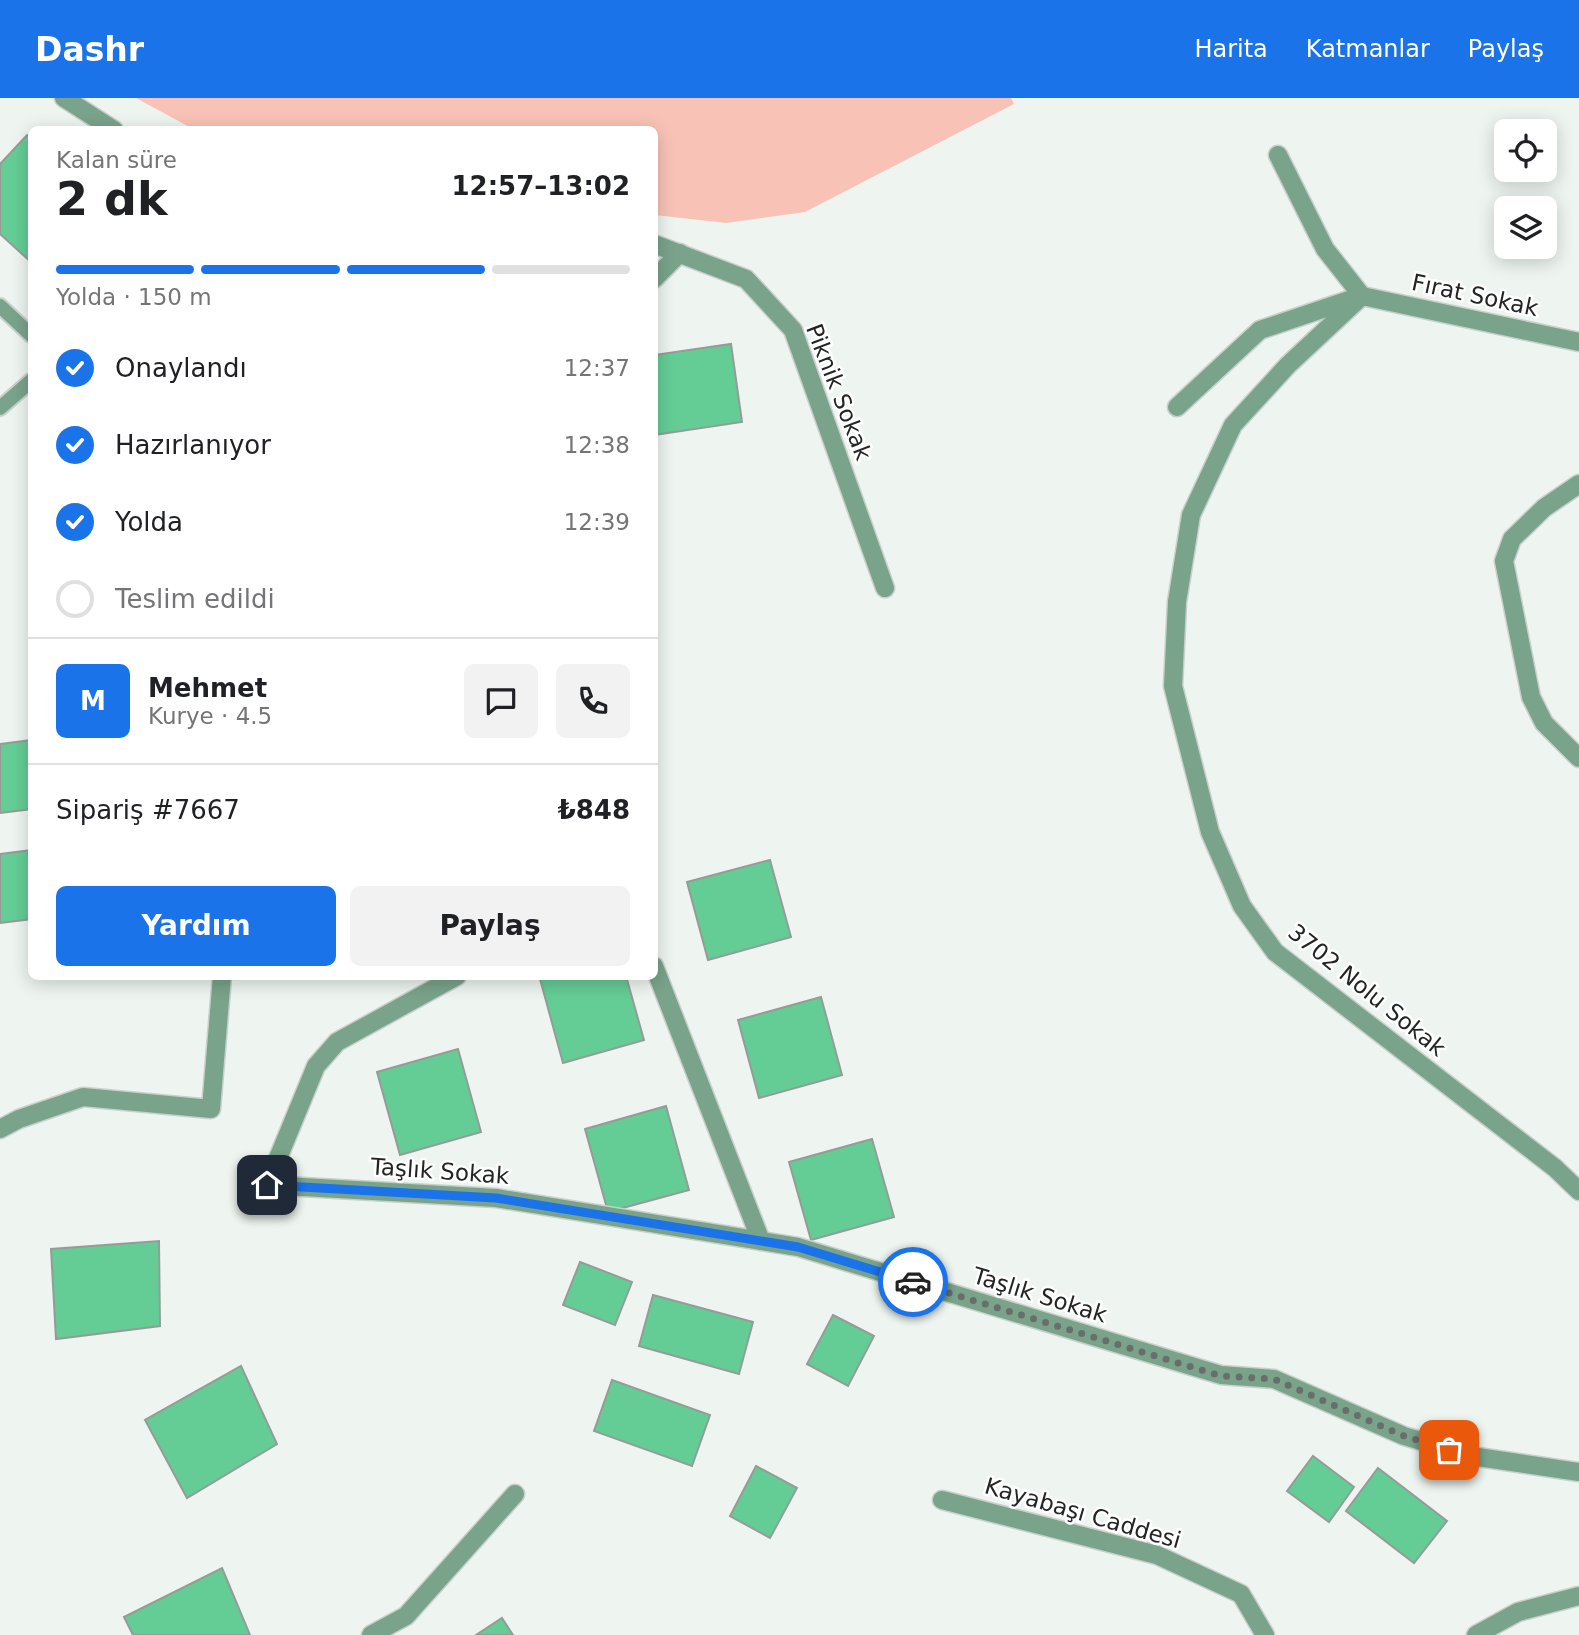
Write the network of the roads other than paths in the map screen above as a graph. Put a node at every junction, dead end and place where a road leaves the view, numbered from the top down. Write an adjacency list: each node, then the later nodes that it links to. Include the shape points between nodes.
1 (64, 98): 2 (street)
2 (108, 126)
3 (1278, 155): 7 (street, via 1325,248)
4 (658, 245): 5 (street, Piknik Sokak)
5 (680, 253): 6 (street); 15 (street, Piknik Sokak, via 746,279 793,330)
6 (658, 275)
7 (1362, 296): 10 (street, Fırat Sokak); 12 (street, via 1260,330); 21 (street, 3702 Nolu Sokak, via 1288,365 1233,425 1191,515 1177,602 1173,686 1210,832 1242,906 1275,952)
8 (0, 306): 9 (lane)
9 (28, 332)
10 (1579, 342)
11 (28, 384): 13 (lane)
12 (1177, 407)
13 (0, 408)
14 (1579, 484): 16 (street, via 1544,508 1512,539 1504,561 1531,696 1544,723)
15 (885, 589)
16 (1579, 758)
17 (658, 976): 22 (street)
18 (222, 980): 20 (street, via 211,1109 83,1097)
19 (450, 980): 22 (street, Taşlık Sokak, via 337,1042 316,1066 267,1185 496,1198)
20 (0, 1129)
21 (1579, 1191)
22 (761, 1241): 23 (street, Taşlık Sokak, via 798,1247 1221,1376 1274,1379 1404,1436 1471,1456)
23 (1579, 1472)
24 (514, 1494): 27 (street, via 406,1616)
25 (942, 1500): 28 (street, Kayabaşı Caddesi, via 1157,1555 1241,1594)
26 (1579, 1596): 29 (street, via 1518,1612)
27 (371, 1635)
28 (1265, 1635)
29 (1476, 1635)

